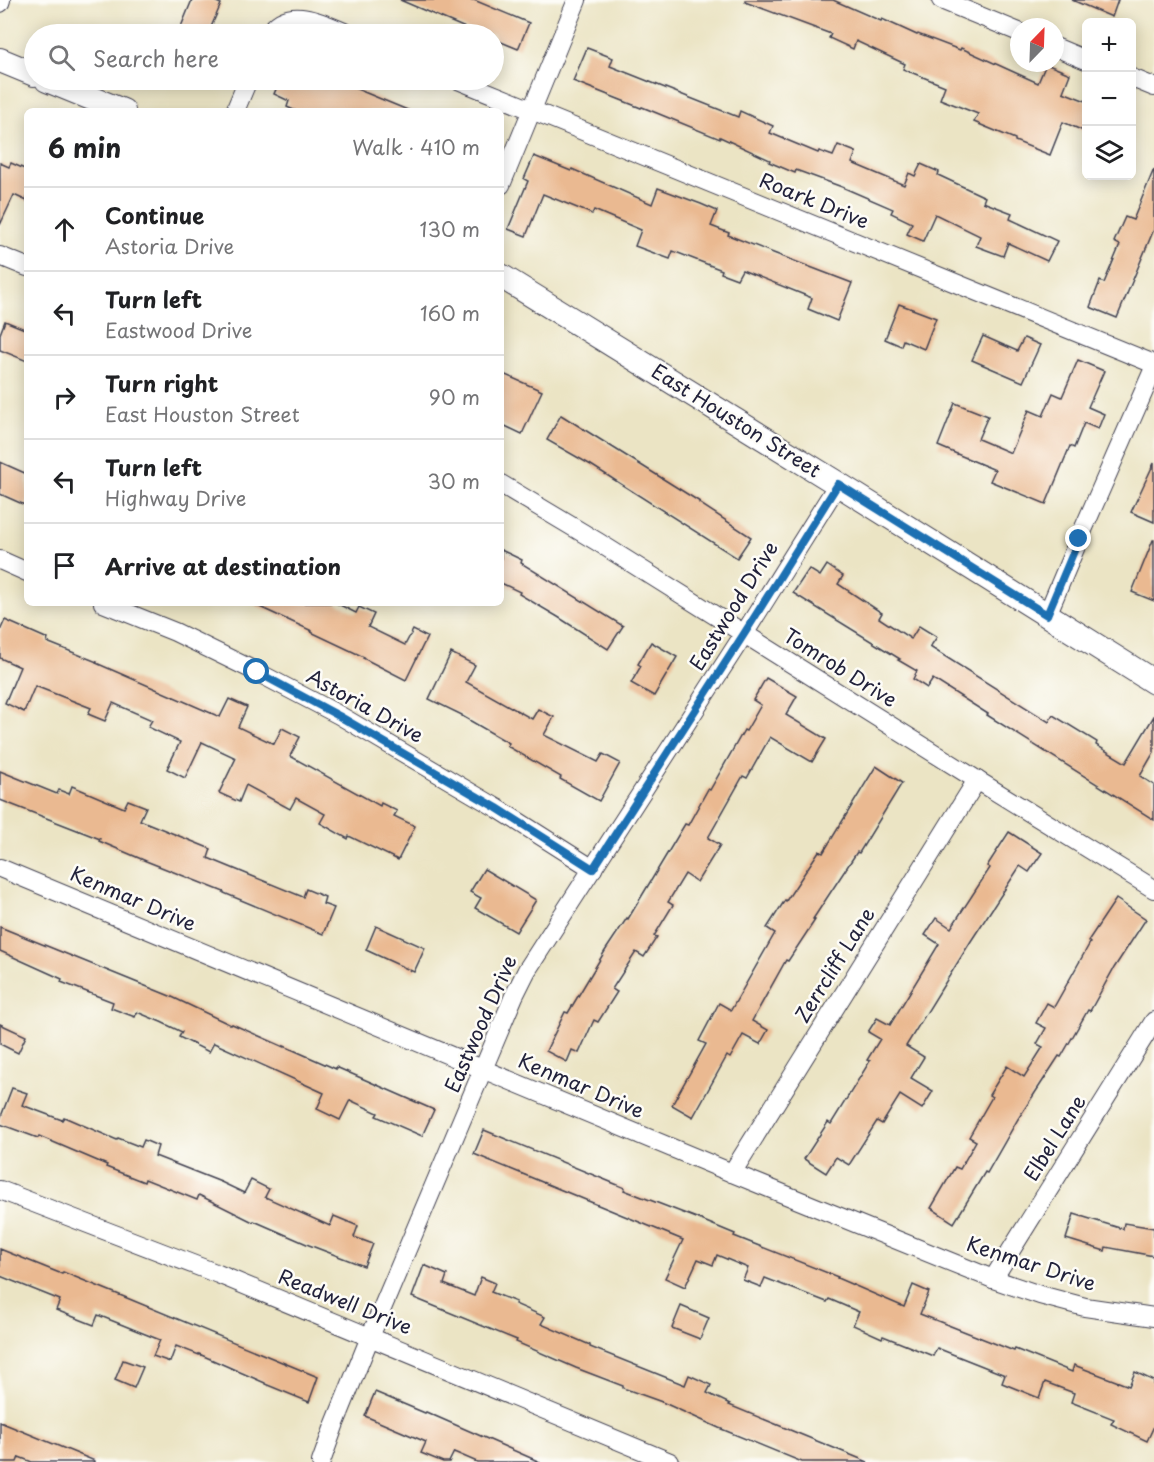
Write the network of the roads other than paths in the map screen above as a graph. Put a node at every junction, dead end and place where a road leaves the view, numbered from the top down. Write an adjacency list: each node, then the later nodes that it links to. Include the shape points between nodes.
1 (577, 0): 17 (street)
2 (941, 0): 5 (street)
3 (279, 24): 4 (street, via 302,17)
4 (323, 24)
5 (1010, 28)
6 (1064, 51): 7 (street)
7 (1082, 58)
8 (0, 60): 9 (main road)
9 (24, 70)
10 (1136, 80): 11 (street)
11 (1154, 87)
12 (72, 90): 15 (main road)
13 (244, 90): 16 (street)
14 (483, 90): 17 (street, Roark Drive)
15 (116, 108)
16 (236, 108)
17 (533, 110): 18 (street); 22 (street, Roark Drive)
18 (504, 178)
19 (0, 256): 20 (street)
20 (24, 266)
21 (504, 278): 23 (main road, East Houston Street)
22 (1154, 366): 28 (street)
23 (838, 484): 28 (main road, East Houston Street); 29 (street, Eastwood Drive)
24 (504, 486): 29 (street, Tomrob Drive)
25 (0, 560): 26 (street)
26 (24, 571)
27 (110, 606): 33 (street, Astoria Drive, via 175,632 329,710)
28 (1047, 615): 30 (main road, East Houston Street)
29 (744, 634): 31 (street, Tomrob Drive); 33 (street, Eastwood Drive)
30 (1154, 682)
31 (977, 780): 34 (street, Tomrob Drive); 37 (street, Zerrcliff Lane)
32 (0, 868): 36 (street, Kenmar Drive)
33 (593, 869): 36 (street, Eastwood Drive, via 527,970)
34 (1154, 890)
35 (1154, 1021): 39 (street, Elbel Lane)
36 (484, 1069): 37 (street, Kenmar Drive); 41 (street, Eastwood Drive)
37 (732, 1173): 39 (street, Kenmar Drive)
38 (0, 1190): 41 (street, Readwell Drive)
39 (993, 1279): 40 (street, Kenmar Drive, via 1085,1307)
40 (1154, 1317)
41 (370, 1337): 42 (street, Eastwood Drive); 43 (street, Readwell Drive)
42 (321, 1462)
43 (670, 1462)

